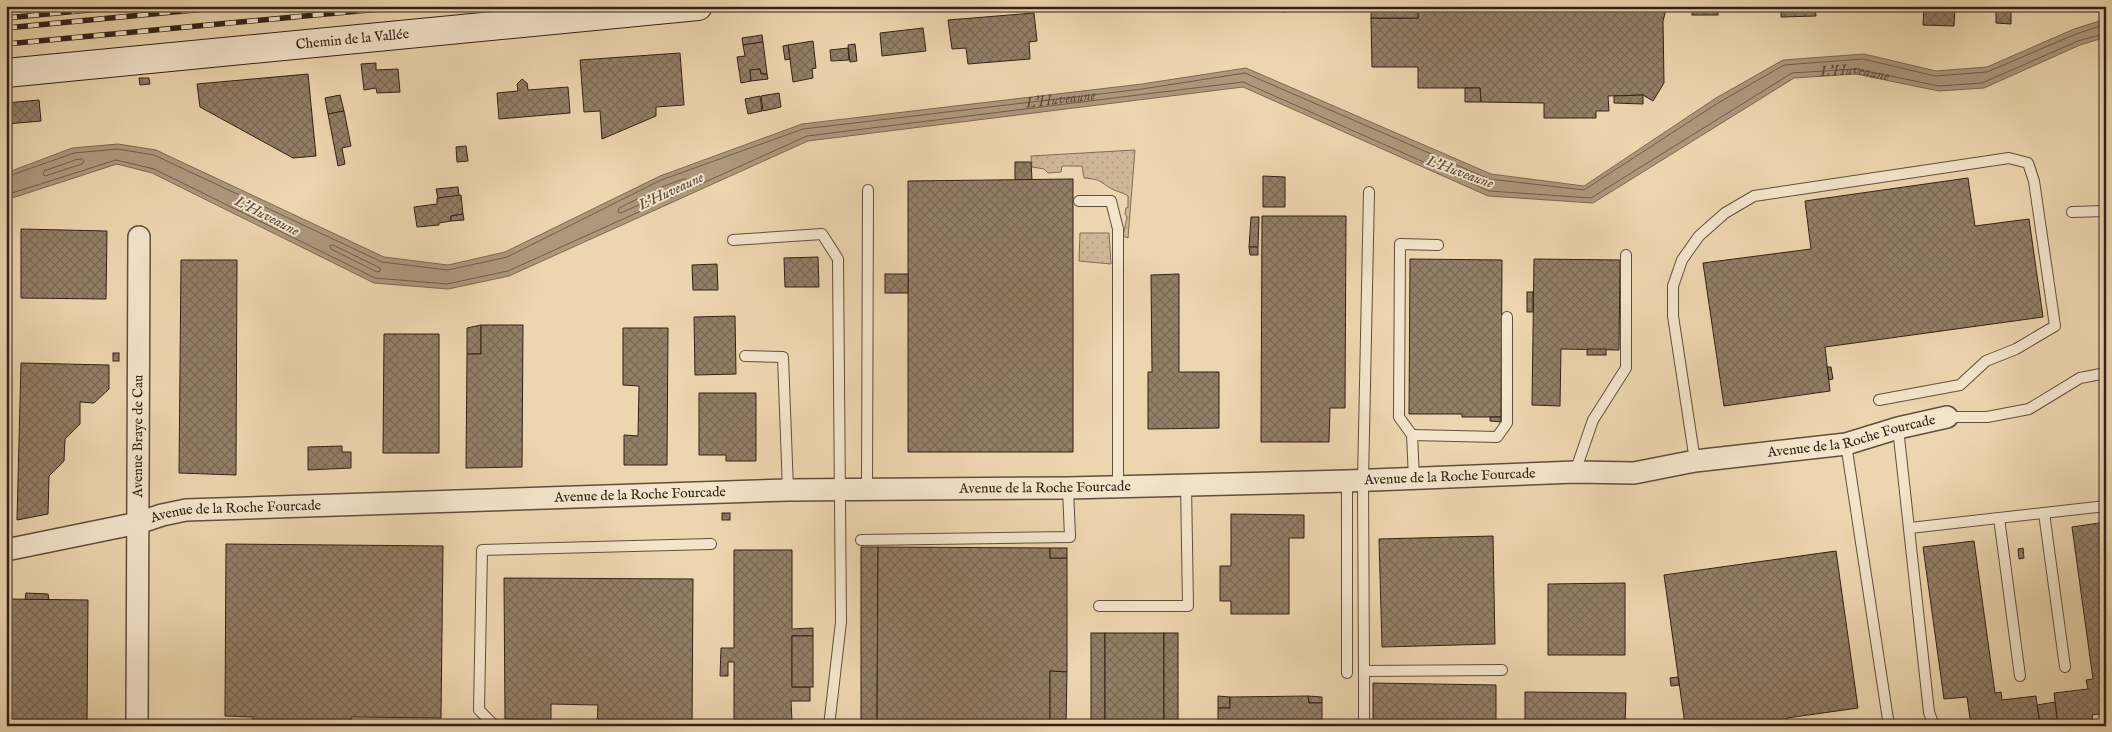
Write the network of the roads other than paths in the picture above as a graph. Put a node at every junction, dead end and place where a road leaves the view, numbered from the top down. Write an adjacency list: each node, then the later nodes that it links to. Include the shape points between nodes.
1 (698, 6): 2 (street, Chemin de la Vallée)
2 (6, 73)
3 (868, 190): 28 (lane)
4 (1369, 192): 23 (lane)
5 (1079, 201): 25 (lane, via 1111,201 1118,229)
6 (2106, 211): 7 (lane)
7 (2072, 212)
8 (139, 238): 33 (street, Avenue Braye de Cau)
9 (733, 240): 27 (lane, via 822,234 838,259)
10 (1438, 245): 18 (lane, via 1400,244 1399,417)
11 (1626, 255): 21 (lane, via 1626,368 1593,420)
12 (1507, 317): 18 (lane, via 1507,423 1496,436)
13 (745, 356): 29 (lane, via 784,357)
14 (2106, 373): 16 (lane, via 2080,378 2029,409 1987,417)
15 (1879, 400): 20 (lane, via 1960,385 1986,361 2016,350 2055,326 2034,181 2028,163 2008,158 1754,196 1725,213 1699,236 1682,260 1673,286 1673,316)
16 (1947, 417): 17 (street, Avenue de la Roche Fourcade)
17 (1898, 428): 19 (street, Avenue de la Roche Fourcade); 34 (lane)
18 (1412, 435): 22 (lane)
19 (1846, 444): 20 (street, Avenue de la Roche Fourcade); 48 (lane)
20 (1695, 460): 21 (street, Avenue de la Roche Fourcade, via 1634,473)
21 (1576, 472): 22 (street, Avenue de la Roche Fourcade)
22 (1414, 478): 23 (street, Avenue de la Roche Fourcade)
23 (1355, 480): 24 (street, Avenue de la Roche Fourcade); 41 (lane); 42 (lane)
24 (1186, 484): 25 (street, Avenue de la Roche Fourcade); 38 (lane, via 1188,606)
25 (1118, 486): 26 (street, Avenue de la Roche Fourcade)
26 (1068, 488): 28 (street, Avenue de la Roche Fourcade); 35 (lane, via 1070,537)
27 (840, 489): 28 (street, Avenue de la Roche Fourcade); 29 (street, Avenue de la Roche Fourcade); 46 (lane, via 841,622)
28 (867, 489)
29 (788, 490): 33 (street, Avenue de la Roche Fourcade, via 186,510)
30 (2106, 506): 31 (lane)
31 (2044, 513): 32 (lane); 39 (lane)
32 (1999, 518): 34 (lane); 43 (lane)
33 (138, 523): 37 (street, Avenue de la Roche Fourcade); 44 (street, Avenue Braye de Cau)
34 (1910, 528): 49 (lane, via 1929,712)
35 (861, 540)
36 (711, 544): 45 (lane, via 482,550 480,710)
37 (6, 550)
38 (1099, 606)
39 (2065, 666)
40 (1502, 670): 41 (lane)
41 (1364, 671): 47 (lane)
42 (1347, 673)
43 (2020, 676)
44 (137, 726)
45 (495, 726)
46 (829, 726)
47 (1364, 726)
48 (1889, 726)
49 (1934, 726)

